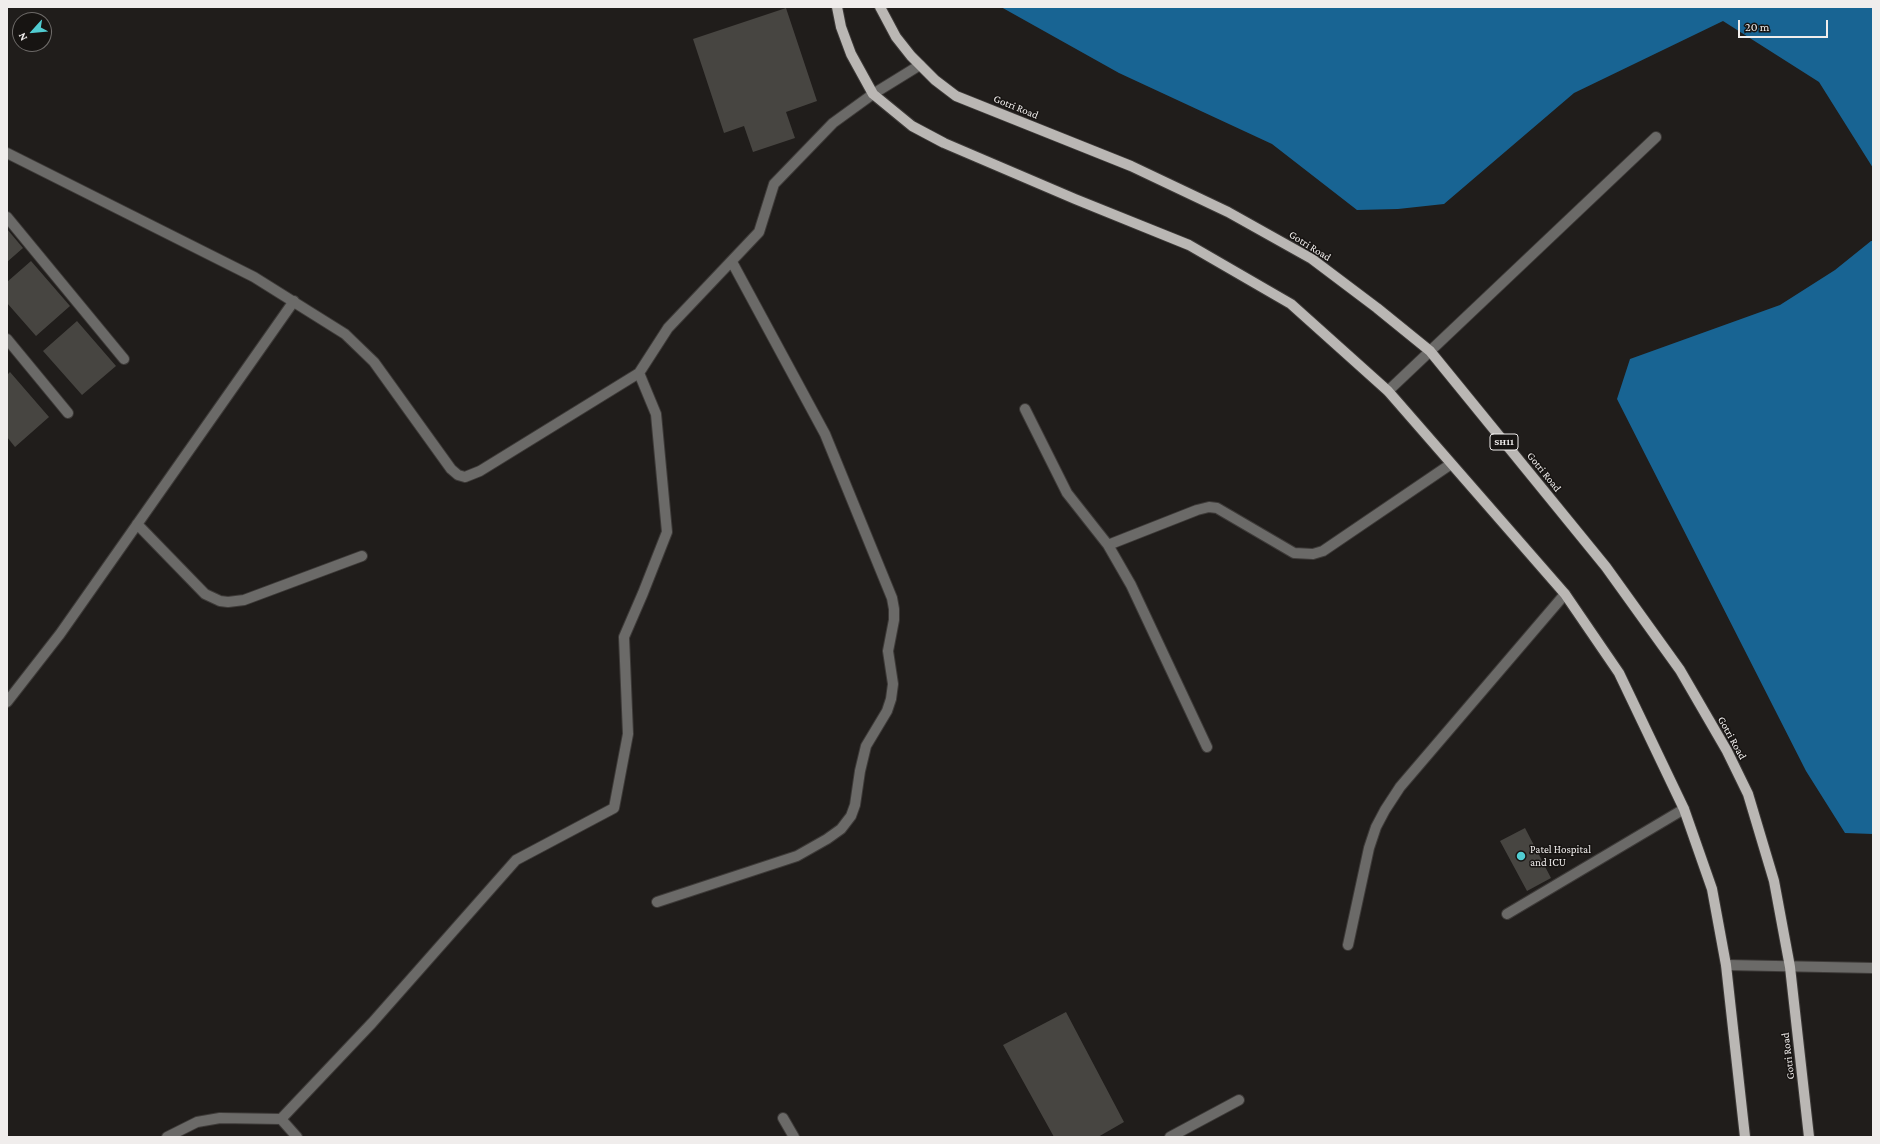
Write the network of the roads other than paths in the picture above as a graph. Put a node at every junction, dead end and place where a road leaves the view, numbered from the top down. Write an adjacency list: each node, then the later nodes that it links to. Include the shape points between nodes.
1 (837, 7): 4 (main road, via 851,54)
2 (880, 7): 3 (main road, Gotri Road / SH11, via 896,37)
3 (920, 65): 4 (street); 11 (main road, Gotri Road / SH11, via 956,96 1131,166 1228,212 1312,259)
4 (873, 94): 8 (street, via 833,123 774,184 759,232); 14 (main road, via 912,126 944,143 1196,248 1291,304)
5 (1656, 136): 11 (street)
6 (7, 153): 9 (street, via 254,277)
7 (7, 216): 12 (street)
8 (732, 262): 13 (street, via 668,328); 25 (street, via 825,434 892,598 894,620 888,651 893,684 887,711 866,746 855,805 851,816 841,829 797,856)
9 (294, 301): 13 (street, via 345,334 374,362 451,469 465,477 480,471); 18 (street)
10 (7, 339): 16 (street)
11 (1430, 351): 14 (street); 29 (main road, Gotri Road / SH11, via 1606,567 1680,670 1727,751 1748,794 1774,881)
12 (124, 359)
13 (639, 373): 33 (street, via 656,414 667,532 624,637 628,734 614,808 516,860 372,1023)
14 (1388, 391): 17 (main road)
15 (1025, 409): 19 (street, via 1067,493)
16 (68, 413)
17 (1451, 464): 19 (street, via 1323,551 1313,554 1294,552 1217,508 1209,507); 21 (main road)
18 (137, 524): 20 (street, via 205,594 220,601 244,600); 22 (street, via 60,634)
19 (1108, 545): 23 (street, via 1131,585)
20 (362, 556)
21 (1565, 594): 24 (main road, via 1619,673); 27 (street, via 1400,787 1385,810 1369,848)
22 (7, 702)
23 (1207, 747)
24 (1684, 808): 26 (street); 28 (main road, via 1712,889)
25 (657, 902)
26 (1507, 914)
27 (1348, 945)
28 (1726, 965): 29 (street); 38 (main road)
29 (1790, 967): 30 (street); 39 (main road, Gotri Road / SH11)
30 (1873, 968)
31 (1239, 1100): 37 (street)
32 (783, 1118): 36 (street)
33 (281, 1119): 34 (street, via 220,1118 197,1122); 35 (street)
34 (167, 1137)
35 (297, 1137)
36 (794, 1137)
37 (1170, 1137)
38 (1745, 1137)
39 (1809, 1137)

